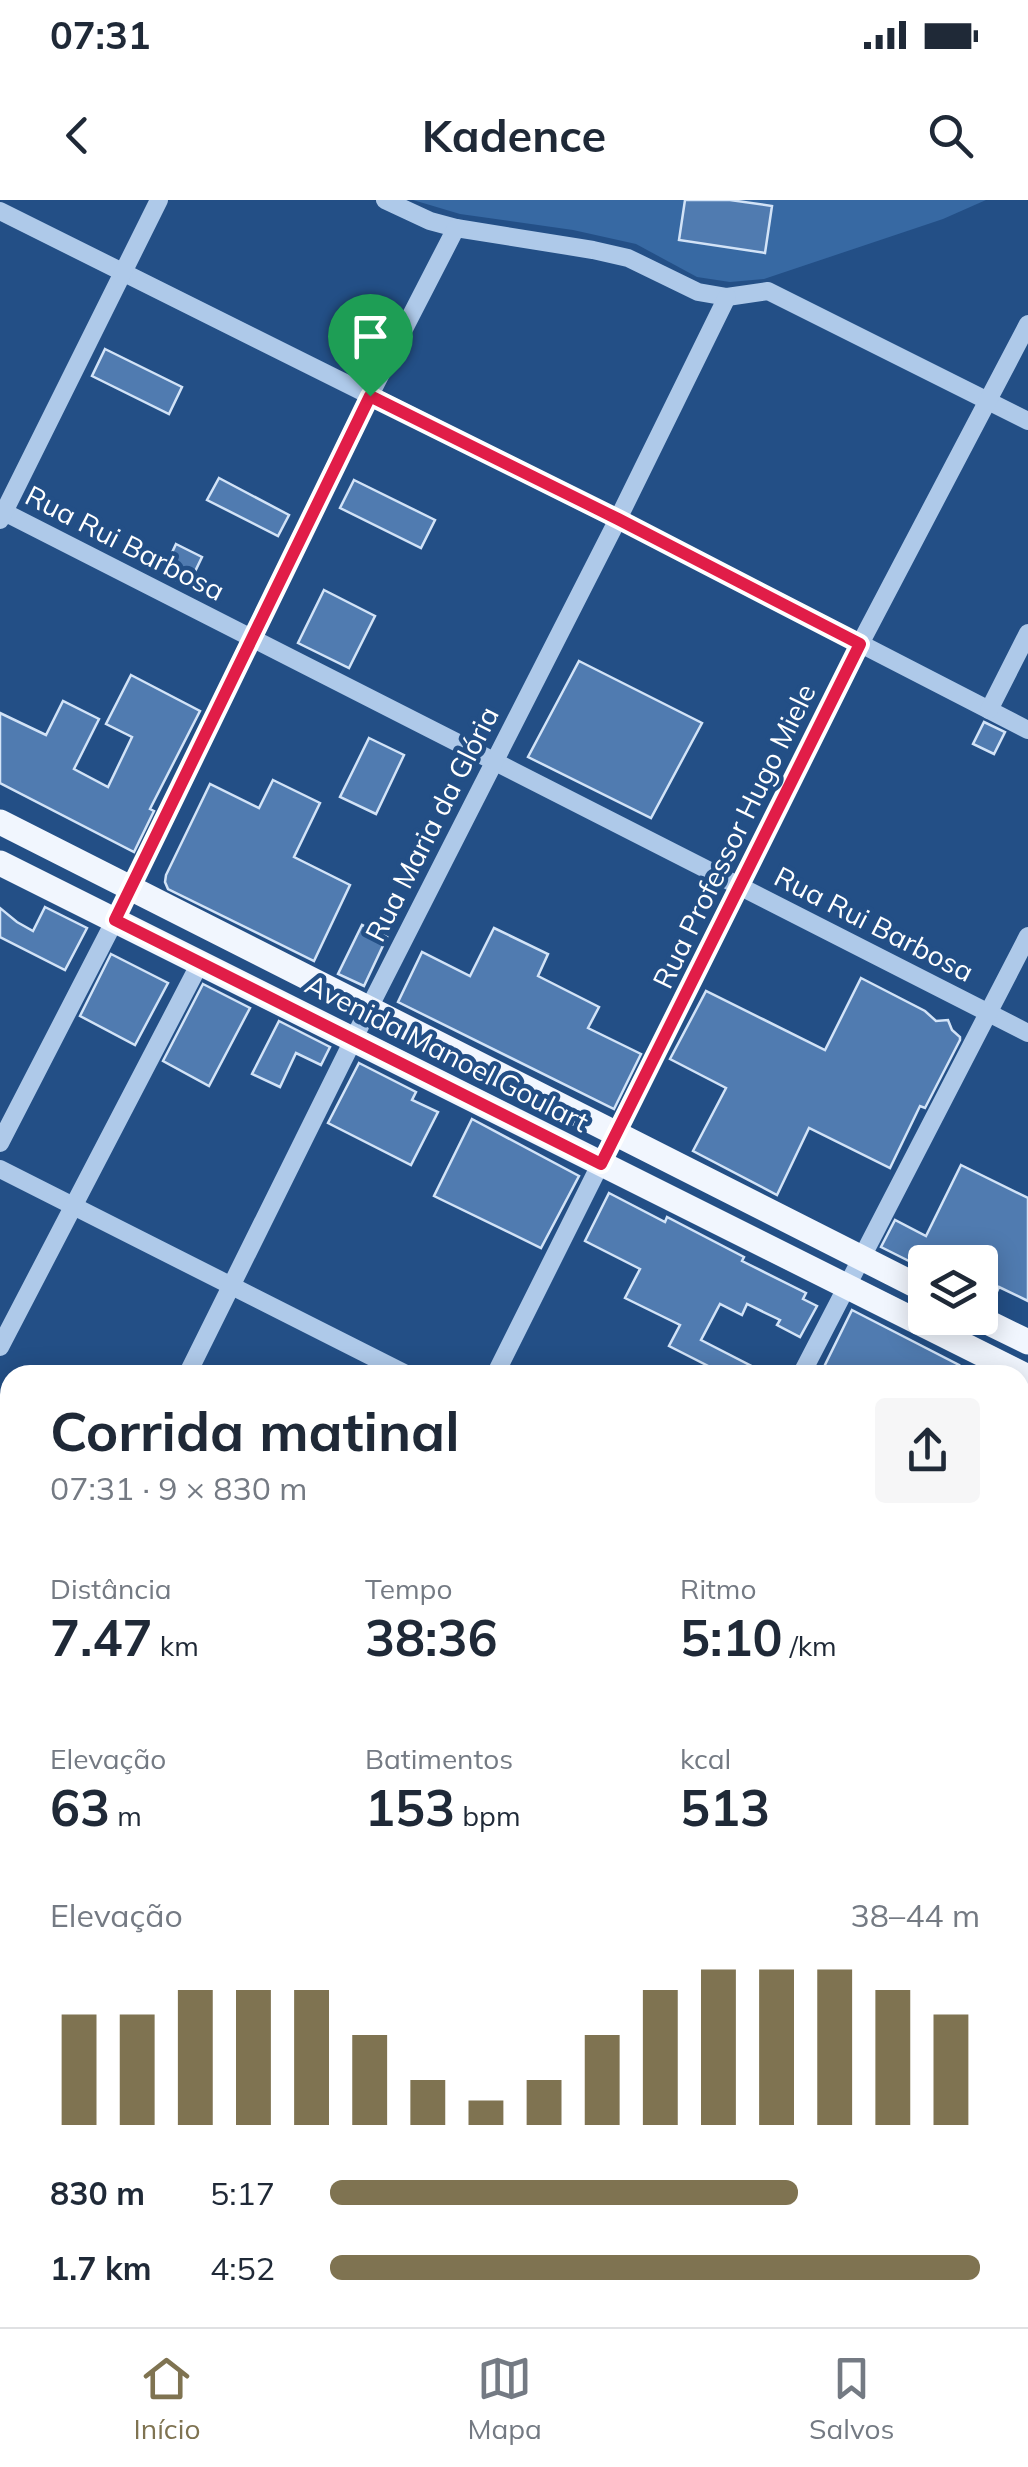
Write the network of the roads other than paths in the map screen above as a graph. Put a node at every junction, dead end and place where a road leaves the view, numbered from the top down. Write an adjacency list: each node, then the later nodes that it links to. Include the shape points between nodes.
1 (159, 200): 5 (street)
2 (385, 200): 4 (street)
3 (0, 210): 5 (street)
4 (456, 228): 6 (street, via 628,258 698,292); 8 (street)
5 (123, 272): 8 (street); 11 (street)
6 (727, 297): 9 (street, via 768,291); 12 (street, Rua Maria da Glória)
7 (1028, 324): 9 (street, Rua Professor Hugo Miele)
8 (370, 396): 12 (street); 14 (street)
9 (988, 400): 10 (street); 15 (street, Rua Professor Hugo Miele)
10 (1028, 421)
11 (1, 514): 14 (street, Rua Rui Barbosa)
12 (618, 519): 15 (street); 18 (street, Rua Maria da Glória)
13 (1028, 633): 16 (street)
14 (254, 638): 18 (street, Rua Rui Barbosa); 22 (street)
15 (860, 644): 16 (street); 21 (street, Rua Professor Hugo Miele)
16 (988, 710): 17 (street)
17 (1028, 730)
18 (495, 762): 21 (street, Rua Rui Barbosa); 26 (street, Rua Maria da Glória)
19 (0, 822): 22 (main road, Avenida Manoel Goulart)
20 (0, 863): 23 (main road, Avenida Manoel Goulart)
21 (740, 886): 27 (street, Rua Rui Barbosa); 30 (street, Rua Professor Hugo Miele)
22 (130, 889): 23 (street); 26 (main road, Avenida Manoel Goulart)
23 (115, 920): 25 (main road, Avenida Manoel Goulart); 31 (street)
24 (1028, 936): 27 (street)
25 (200, 963): 29 (main road, Avenida Manoel Goulart); 34 (street)
26 (368, 1010): 29 (street, Rua Maria da Glória); 30 (main road, Avenida Manoel Goulart)
27 (987, 1012): 28 (street, Rua Rui Barbosa); 35 (street)
28 (1028, 1033)
29 (354, 1040): 32 (main road, Avenida Manoel Goulart); 37 (street, Rua Maria da Glória)
30 (616, 1134): 32 (street, Rua Professor Hugo Miele); 35 (main road, Avenida Manoel Goulart)
31 (0, 1143)
32 (601, 1164): 38 (main road, Avenida Manoel Goulart); 44 (street, Rua Professor Hugo Miele)
33 (0, 1169): 34 (street)
34 (72, 1206): 37 (street); 41 (street)
35 (861, 1258): 36 (main road, Avenida Manoel Goulart); 38 (street)
36 (908, 1282)
37 (231, 1286): 42 (street, Rua Maria da Glória); 43 (street)
38 (846, 1286): 45 (street); 46 (main road, Avenida Manoel Goulart)
39 (998, 1327): 40 (main road)
40 (1028, 1342)
41 (0, 1347)
42 (191, 1365)
43 (388, 1365)
44 (500, 1365)
45 (806, 1365)
46 (1002, 1365)

